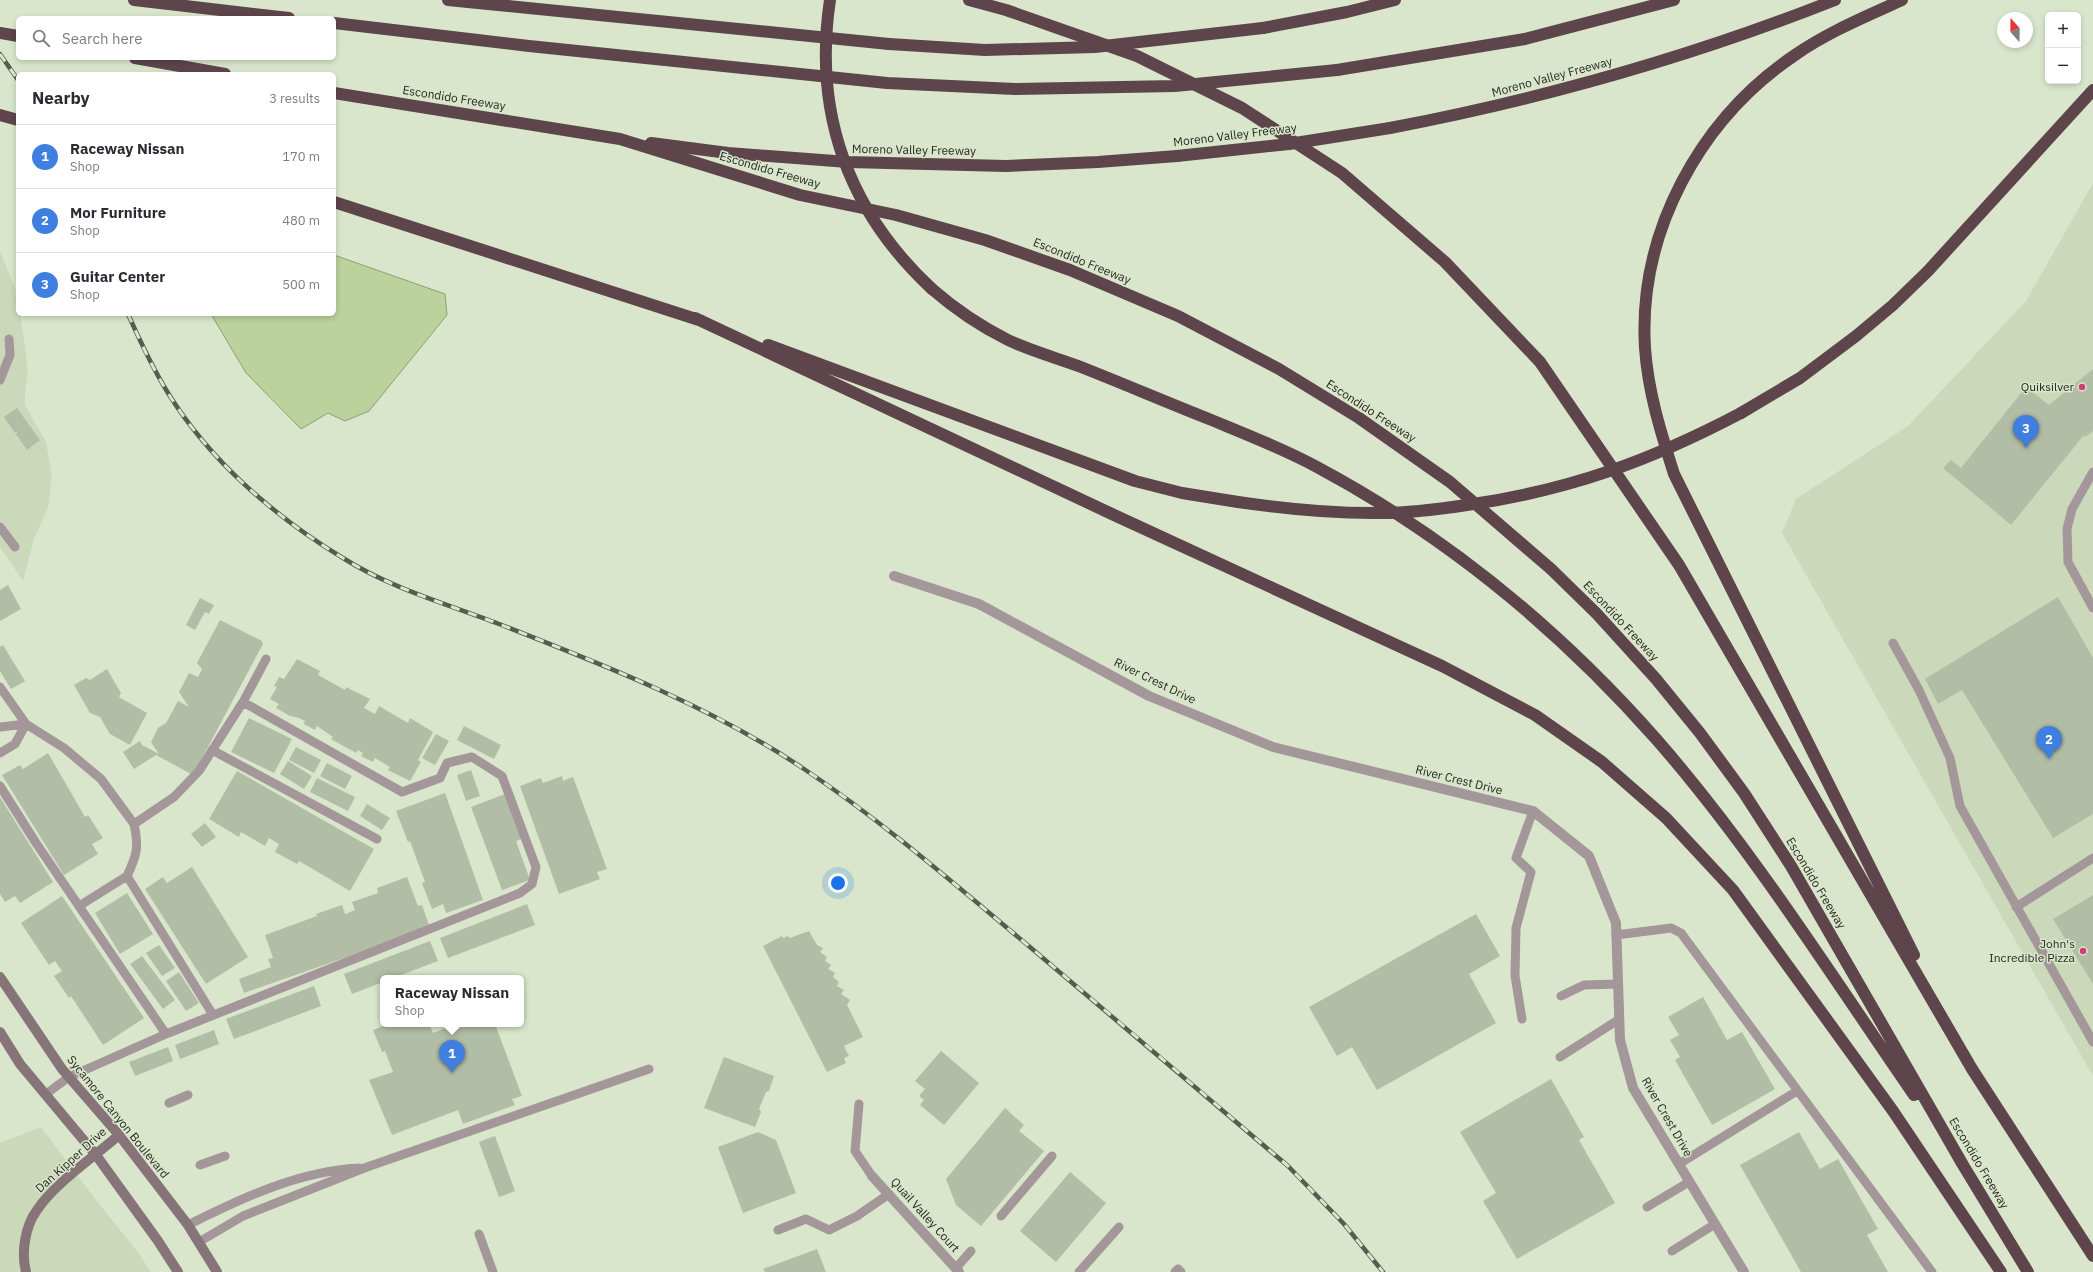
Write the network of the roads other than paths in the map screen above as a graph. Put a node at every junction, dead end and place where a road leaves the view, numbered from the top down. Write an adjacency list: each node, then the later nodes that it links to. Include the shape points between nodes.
1 (134, 0): 9 (highway)
2 (448, 0): 5 (highway, bridge, via 889,44 985,50 1094,47 1263,28)
3 (830, 0): 70 (highway, bridge, via 825,55 826,79 833,122 842,154 873,220 909,268 953,306 985,328 1010,341 1247,435 1315,466 1435,539 1552,633 1626,707 1714,810 1766,880)
4 (969, 0): 57 (highway, via 1006,10 1137,56 1242,108 1342,173 1445,262 1540,362 1679,565)
5 (1395, 0)
6 (1674, 0): 10 (highway, bridge, via 1525,38 1337,70 1175,86 1015,89 887,83)
7 (1836, 0): 19 (highway, Moreno Valley Freeway, bridge, via 1691,52 1573,87 1455,115 1289,144 1177,156 1006,166 848,162 728,152)
8 (1902, 0): 57 (highway, via 1838,29 1795,55 1741,98 1710,134 1681,180 1663,225 1652,262 1646,304 1646,348 1655,413 1674,474)
9 (272, 16)
10 (336, 23)
11 (0, 33): 12 (highway)
12 (16, 36)
13 (146, 60): 14 (highway)
14 (214, 72)
15 (2093, 90): 21 (highway, bridge, via 1928,271 1856,336 1800,378 1741,413 1682,443 1605,474 1561,487 1495,501 1440,509 1384,513 1330,512 1238,502 1182,492 1135,481 1085,464 852,374)
16 (336, 93): 19 (highway, Escondido Freeway)
17 (0, 115): 18 (highway)
18 (16, 119)
19 (620, 139): 70 (highway, Escondido Freeway, via 800,195 896,215 985,240 1070,270 1178,316 1279,369 1359,418 1450,482 1551,569 1597,614 1656,679 1700,733 1744,792 1791,866)
20 (336, 203): 21 (highway)
21 (695, 318): 96 (highway, via 1442,666 1535,715 1602,762 1666,818 1733,890 1893,1111)
22 (9, 339): 23 (lane, via 10,356)
23 (0, 380)
24 (2093, 472): 28 (lane, via 2072,509 2067,529 2068,562)
25 (0, 526): 26 (lane)
26 (15, 547)
27 (894, 576): 38 (street, River Crest Drive, via 979,604 1149,696 1273,747)
28 (2093, 608)
29 (1893, 644): 44 (lane, via 1919,690 1950,758 1960,806)
30 (266, 659): 32 (lane)
31 (0, 687): 33 (lane)
32 (243, 702): 35 (lane); 49 (lane, via 402,792 440,778 447,763 472,757 502,776 536,867 532,884 520,893)
33 (26, 724): 34 (lane); 36 (lane, via 15,744); 39 (lane, via 86,764 101,779)
34 (0, 727)
35 (212, 750): 39 (lane, via 199,771 174,797); 40 (lane)
36 (0, 753)
37 (0, 786): 43 (lane)
38 (1533, 812): 45 (street, River Crest Drive, via 1589,856 1616,923); 50 (lane, via 1516,858 1532,872 1516,928 1515,976)
39 (134, 824): 42 (lane, via 138,844 136,859)
40 (377, 839)
41 (2093, 858): 44 (lane)
42 (127, 876): 43 (lane); 49 (lane)
43 (79, 906): 53 (lane)
44 (2016, 907): 54 (lane)
45 (1616, 935): 47 (street, River Crest Drive); 59 (lane, via 1671,928 1681,933)
46 (0, 977): 58 (main road, Sycamore Canyon Boulevard)
47 (1617, 984): 48 (lane, via 1584,985); 51 (street, River Crest Drive)
48 (1560, 996)
49 (213, 1015): 53 (lane)
50 (1522, 1019)
51 (1618, 1020): 55 (lane); 68 (street, River Crest Drive, via 1620,1040 1633,1088)
52 (0, 1032): 60 (main road, via 20,1064)
53 (166, 1034): 58 (lane)
54 (2093, 1042)
55 (1560, 1057)
56 (649, 1069): 71 (lane)
57 (1972, 1069): 85 (highway)
58 (69, 1077): 60 (lane); 64 (main road, Sycamore Canyon Boulevard)
59 (1797, 1091): 68 (lane); 95 (lane)
60 (46, 1094): 65 (main road)
61 (188, 1096): 62 (lane)
62 (169, 1103)
63 (859, 1104): 72 (lane, via 855,1151)
64 (118, 1135): 65 (main road, Dan Kipper Drive); 78 (main road, Sycamore Canyon Boulevard)
65 (96, 1155): 87 (main road, Dan Kipper Drive, via 48,1196 36,1210 26,1238); 88 (main road)
66 (225, 1156): 69 (lane)
67 (1052, 1156): 76 (lane)
68 (1679, 1164): 73 (street, River Crest Drive)
69 (200, 1165)
70 (1963, 1165): 97 (highway, Escondido Freeway)
71 (367, 1167): 78 (lane, via 340,1169 292,1181 252,1195); 82 (lane, via 243,1216)
72 (872, 1176): 74 (street, Quail Valley Court)
73 (1689, 1182): 75 (lane); 77 (street, River Crest Drive)
74 (889, 1194): 80 (lane, via 857,1216 829,1230 806,1220); 86 (street, Quail Valley Court)
75 (1647, 1207)
76 (1000, 1216)
77 (1715, 1224): 84 (lane); 94 (street, River Crest Drive)
78 (188, 1225): 82 (main road, Sycamore Canyon Boulevard)
79 (1119, 1227): 91 (lane)
80 (778, 1230)
81 (479, 1234): 90 (lane)
82 (199, 1242): 89 (main road, Sycamore Canyon Boulevard)
83 (971, 1251): 86 (lane)
84 (1672, 1251)
85 (2093, 1256)
86 (957, 1270)
87 (26, 1272)
88 (178, 1272)
89 (217, 1272)
90 (494, 1272)
91 (1079, 1272)
92 (1175, 1272): 93 (lane, via 1178,1269)
93 (1181, 1272)
94 (1744, 1272)
95 (1932, 1272)
96 (2000, 1272)
97 (2028, 1272)

